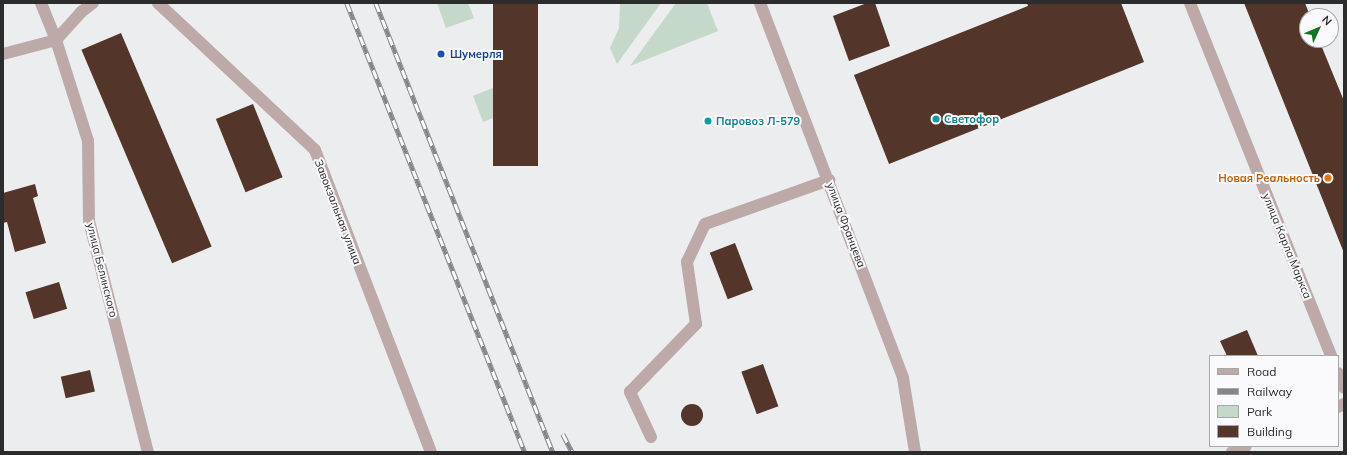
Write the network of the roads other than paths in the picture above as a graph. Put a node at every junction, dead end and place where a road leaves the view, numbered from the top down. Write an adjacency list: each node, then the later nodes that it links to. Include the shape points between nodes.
1 (40, 3): 7 (street)
2 (93, 3): 6 (street)
3 (158, 3): 16 (street, Завокзальная улица, via 315,150)
4 (760, 3): 9 (street, улица Францева)
5 (1190, 3): 10 (street, улица Карла Маркса)
6 (81, 8): 7 (street)
7 (56, 40): 8 (street); 15 (street, улица Белинского, via 88,141 89,221)
8 (3, 54)
9 (828, 180): 13 (street, via 705,224 687,262 696,324 630,392); 17 (street, улица Францева, via 903,378)
10 (1331, 355)
11 (1339, 376): 12 (street)
12 (1344, 388)
13 (651, 437)
14 (1244, 447): 18 (street)
15 (148, 452)
16 (431, 452)
17 (915, 452)
18 (1232, 452)

